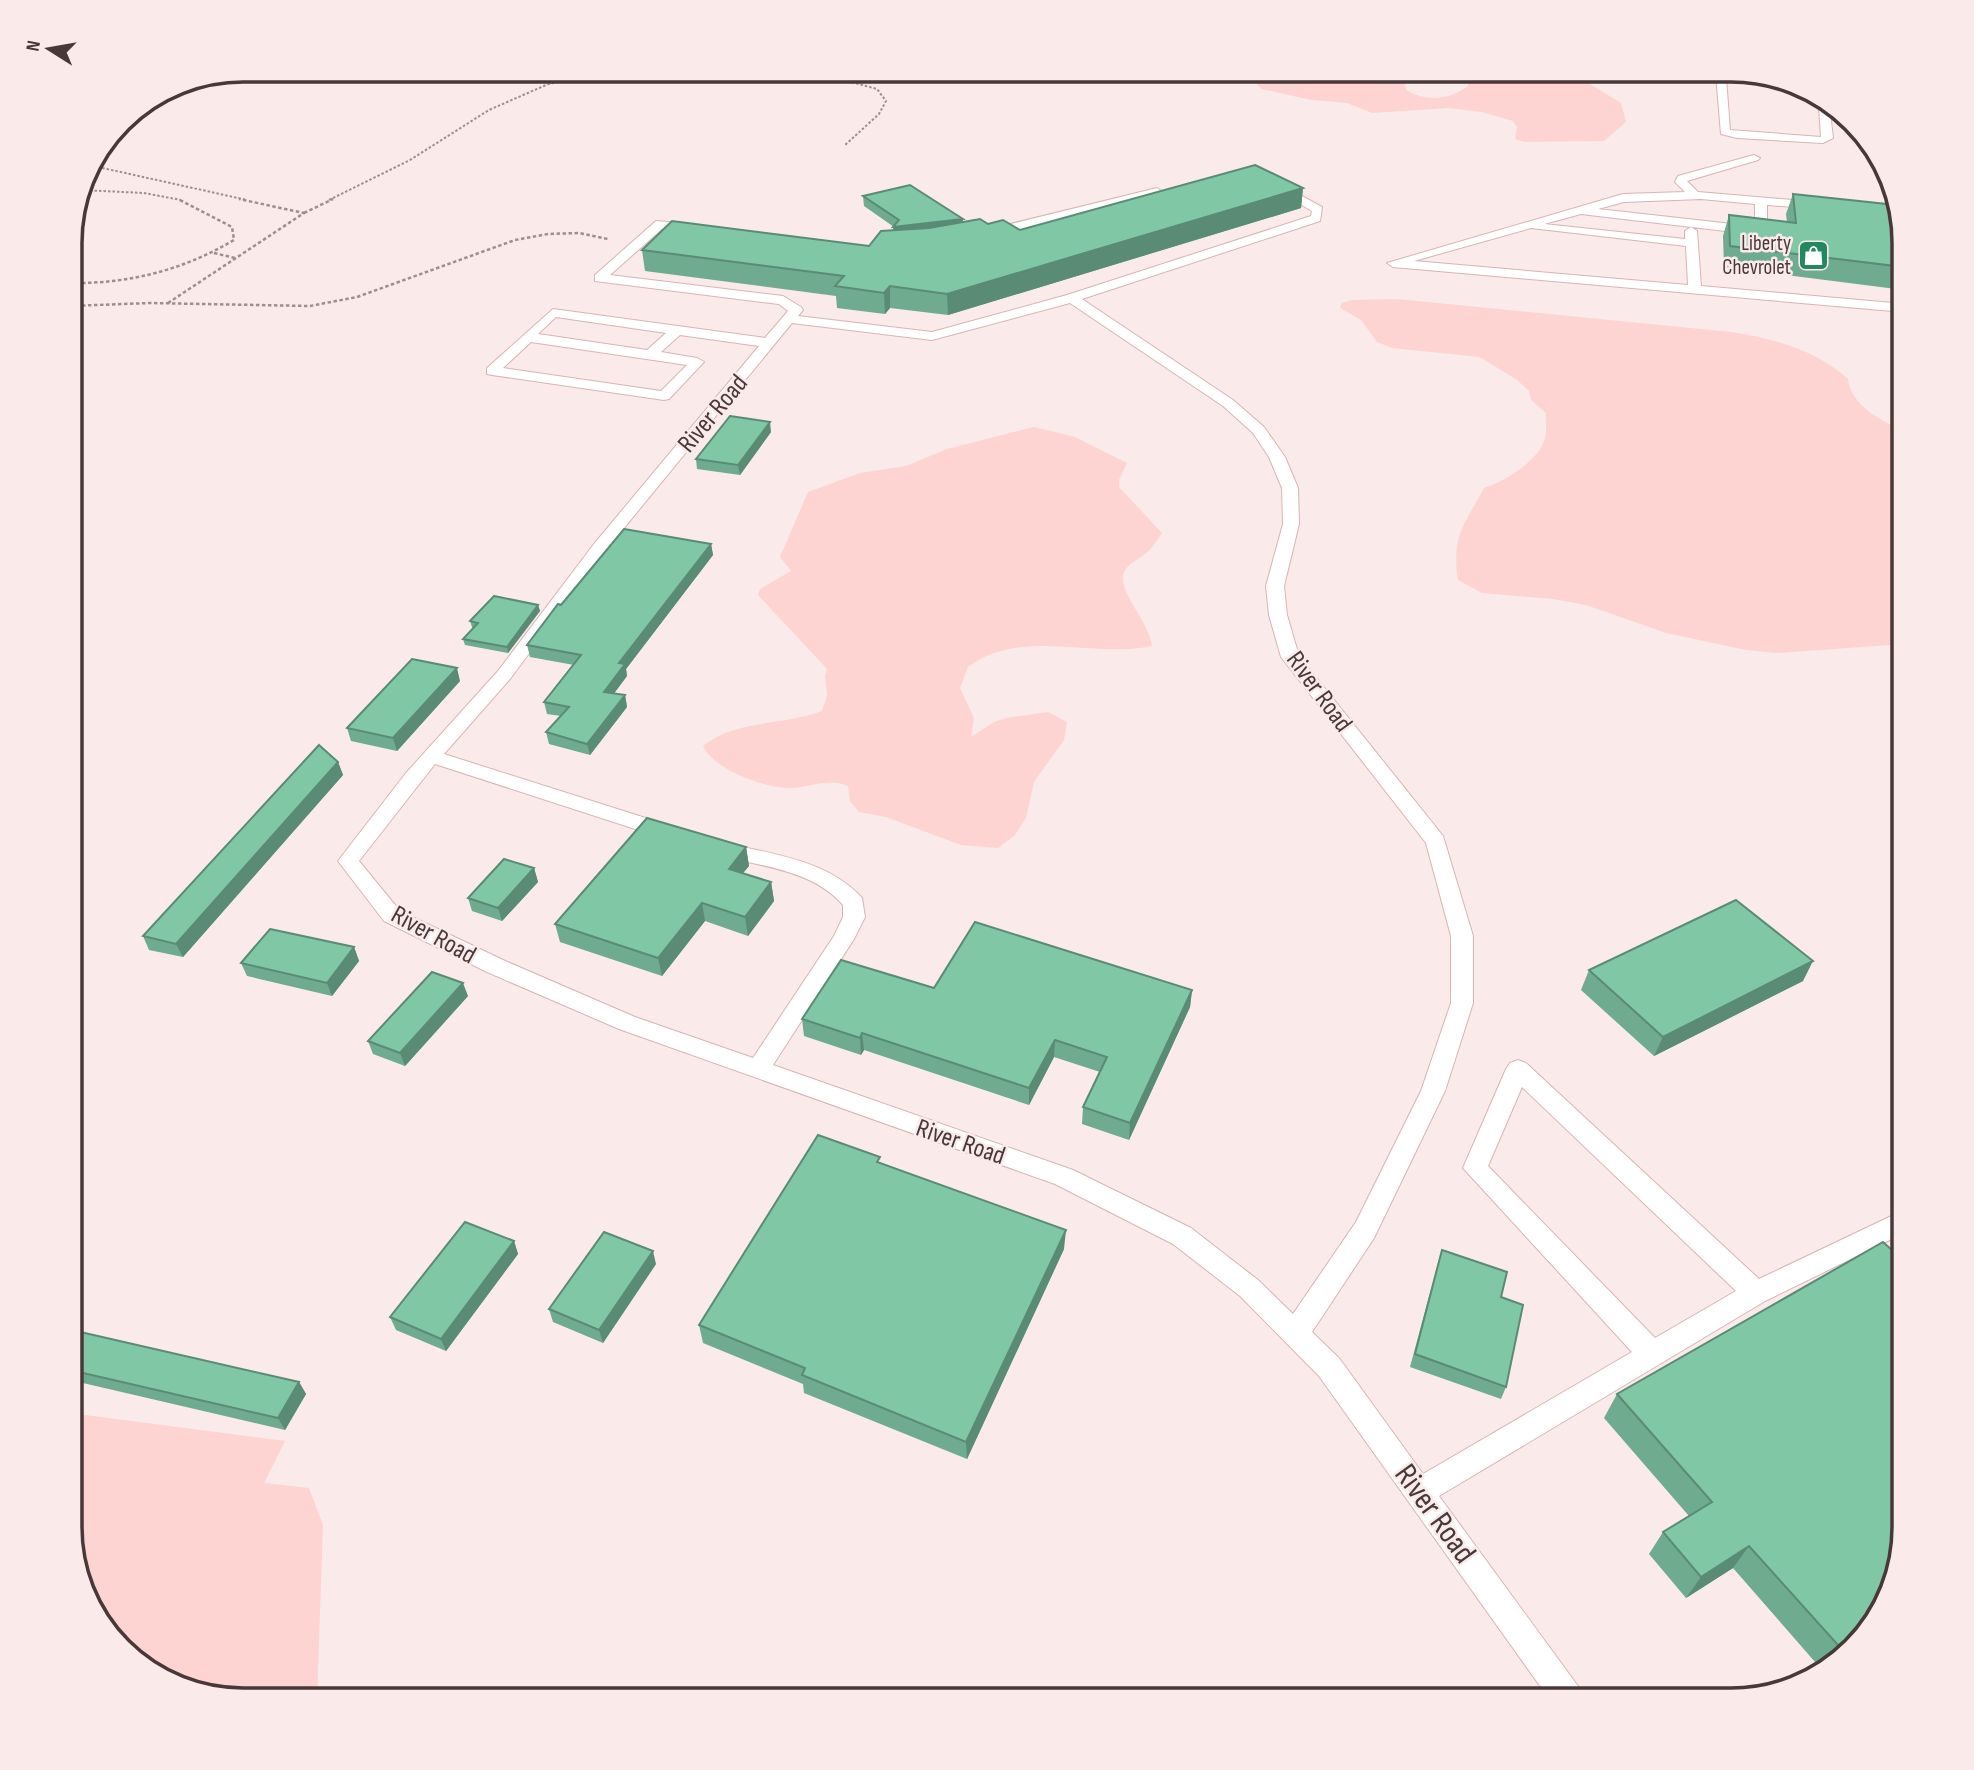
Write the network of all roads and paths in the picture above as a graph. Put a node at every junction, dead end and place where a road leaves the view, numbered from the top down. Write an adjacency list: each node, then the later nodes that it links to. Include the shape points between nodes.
1 (1721, 82): 4 (lane, via 1725,132 1823,140 1827,138)
2 (553, 83): 15 (path, via 489,110 410,159)
3 (853, 83): 5 (path, via 877,89 886,101 879,114)
4 (1824, 112)
5 (844, 146)
6 (1754, 158): 11 (lane, via 1682,178)
7 (101, 168): 15 (path)
8 (1263, 178): 26 (lane, via 1318,210 1316,218)
9 (91, 190): 22 (path, via 177,198 232,227 234,240)
10 (1167, 190): 19 (lane, via 1040,223)
11 (1695, 195): 12 (lane); 14 (lane, via 1623,198)
12 (1761, 200): 13 (lane); 16 (lane, via 1761,225 1756,229)
13 (1828, 207)
14 (1576, 210): 16 (lane); 17 (lane)
15 (304, 213): 23 (path)
16 (1691, 222): 20 (lane)
17 (1524, 225): 20 (lane); 25 (lane, via 1393,263)
18 (702, 229): 21 (lane, via 660,224)
19 (969, 235)
20 (1691, 243): 25 (lane)
21 (631, 248): 27 (path, via 599,236 560,234 511,240 355,298 326,304); 30 (lane, via 600,278 783,300 796,310)
22 (214, 253): 23 (path); 24 (path, via 135,279)
23 (236, 258): 27 (path)
24 (83, 282)
25 (1695, 288): 29 (lane)
26 (1072, 298): 30 (lane, via 932,336); 39 (lane, River Road, via 1228,403 1259,430 1277,457 1290,488 1291,524 1275,586 1290,657 1436,841 1462,936 1462,1003 1433,1091 1365,1230)
27 (167, 303): 28 (path)
28 (83, 306)
29 (1891, 306)
30 (790, 319): 33 (lane, River Road)
31 (677, 330): 32 (lane, via 553,313); 33 (lane); 34 (lane)
32 (528, 337): 34 (lane); 34 (lane, via 492,370 664,396 697,362)
33 (770, 343): 35 (lane, River Road, via 600,547 505,676)
34 (650, 355)
35 (432, 757): 36 (lane, River Road, via 348,861 392,916 495,967 627,1023); 36 (lane, via 836,884 853,903 854,917)
36 (758, 1069): 39 (lane, River Road, via 1064,1177 1182,1236 1249,1288)
37 (1892, 1227): 38 (lane)
38 (1756, 1293): 40 (lane); 40 (lane, via 1518,1069 1475,1168)
39 (1295, 1334): 41 (lane, River Road, via 1329,1367)
40 (1652, 1354): 41 (lane)
41 (1421, 1492): 42 (lane, River Road)
42 (1560, 1688)

